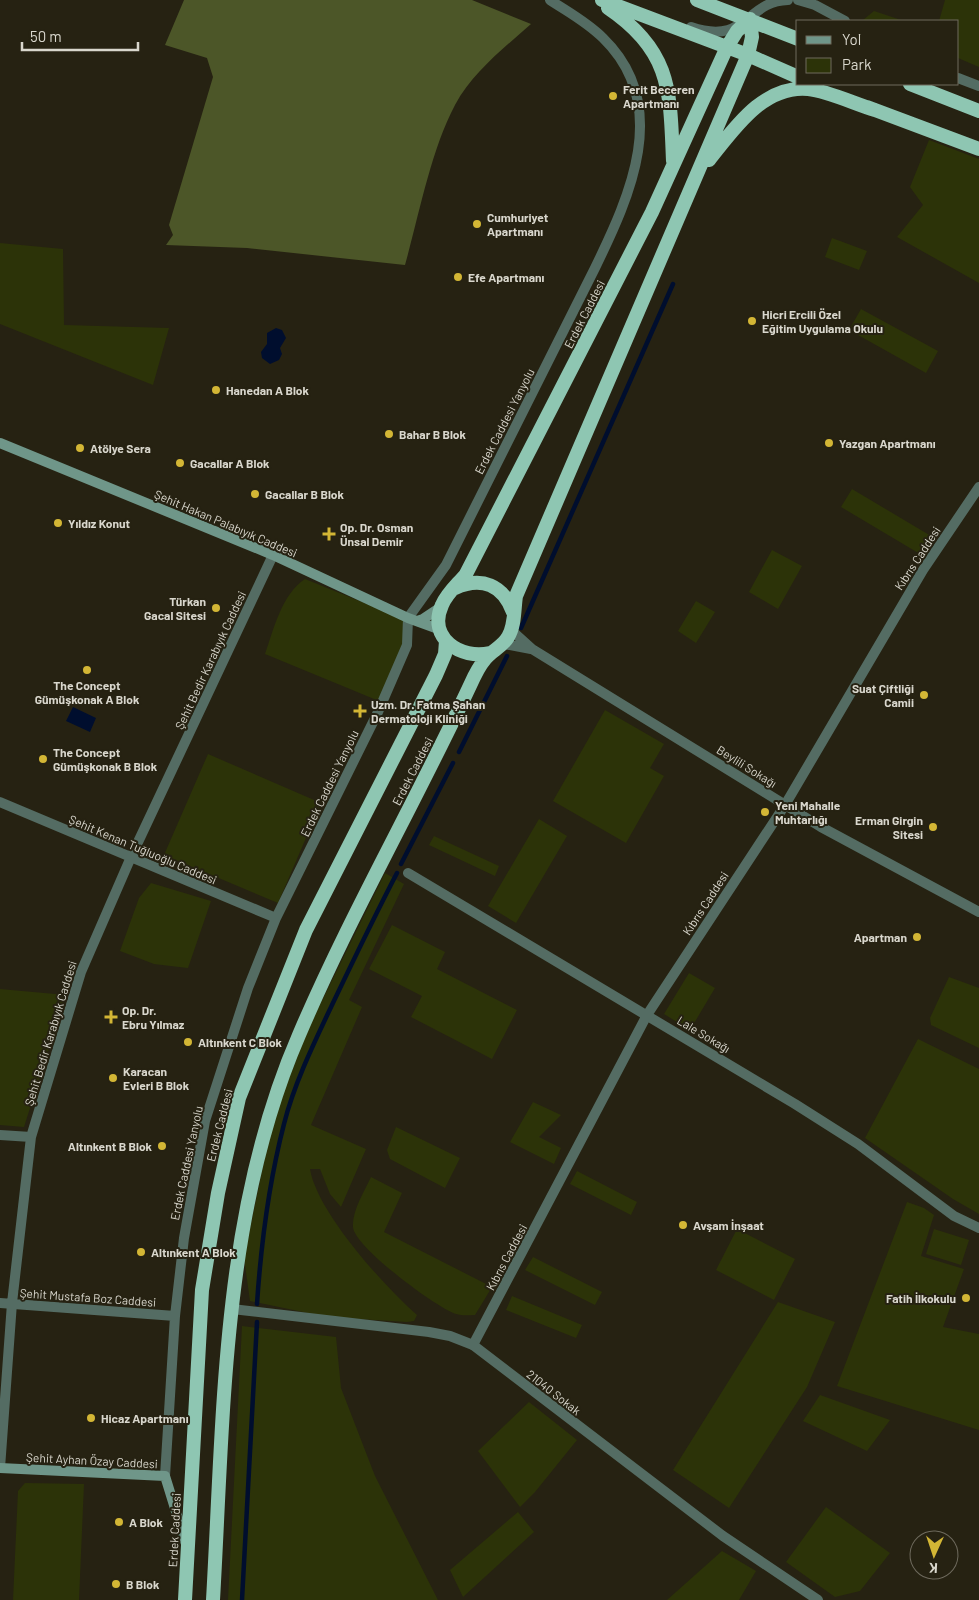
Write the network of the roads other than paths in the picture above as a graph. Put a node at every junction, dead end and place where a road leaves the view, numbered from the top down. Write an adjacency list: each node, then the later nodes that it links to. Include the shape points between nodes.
1 (550, 0): 29 (street, Erdek Caddesi Yanyolu, via 592,28 623,63 636,92 639,108 638,158 615,226 595,268 446,565)
2 (595, 0): 21 (highway, via 635,29 664,73 670,93)
3 (602, 0): 11 (highway)
4 (617, 0): 8 (street, via 710,32 734,29)
5 (697, 0): 8 (highway)
6 (788, 0): 8 (street, via 770,3)
7 (798, 0): 9 (street)
8 (750, 20): 10 (highway); 11 (highway, Erdek Caddesi, via 737,31); 12 (highway, via 752,37)
9 (843, 20)
10 (796, 38)
11 (727, 48): 12 (highway); 21 (highway, Erdek Caddesi)
12 (748, 55): 13 (highway); 22 (highway)
13 (796, 76)
14 (959, 78): 17 (street)
15 (816, 85): 18 (highway)
16 (913, 85): 19 (highway)
17 (979, 86)
18 (875, 110): 20 (highway); 22 (highway, via 810,89 790,90 745,115)
19 (979, 111)
20 (979, 148)
21 (673, 165): 26 (highway, Erdek Caddesi, via 597,321 466,574)
22 (698, 174): 28 (highway, via 519,588)
23 (0, 443): 25 (main road, Şehit Hakan Palabıyık Caddesi)
24 (979, 487): 36 (street, Kıbrıs Caddesi, via 923,570)
25 (273, 555): 29 (main road, Şehit Hakan Palabıyık Caddesi); 37 (street, Şehit Bedir Karabıyık Caddesi)
26 (455, 588): 27 (highway, Erdek Caddesi); 28 (highway, via 466,583 490,584 500,590)
27 (441, 607): 29 (main road, via 424,619); 31 (highway, Erdek Caddesi, via 439,618)
28 (513, 612): 30 (highway)
29 (412, 620): 31 (main road, Şehit Hakan Palabıyık Caddesi); 40 (street, Erdek Caddesi Yanyolu, via 407,645 378,712)
30 (511, 630): 32 (highway); 33 (street, Beylili Sokağı)
31 (443, 635): 34 (highway, via 454,649 465,654 478,656); 52 (highway, Erdek Caddesi, via 445,654 436,675 306,930 239,1098 218,1193 202,1290)
32 (504, 644): 33 (street, Beylili Sokağı); 34 (highway, Erdek Caddesi)
33 (532, 649): 36 (street, Beylili Sokağı)
34 (490, 653): 47 (highway, Erdek Caddesi, via 478,668 440,751 376,873 292,1052 270,1107 240,1240)
35 (0, 802): 37 (street, Şehit Kenan Tuğluoğlu Caddesi)
36 (785, 805): 39 (street, Beylili Sokağı); 41 (street, Kıbrıs Caddesi)
37 (131, 857): 40 (street, Şehit Kenan Tuğluoğlu Caddesi); 43 (street, Şehit Bedir Karabıyık Caddesi, via 81,972)
38 (408, 872): 41 (street, Lale Sokağı)
39 (979, 912)
40 (276, 918): 48 (street, Erdek Caddesi Yanyolu, via 248,988 206,1122 184,1238)
41 (647, 1015): 44 (street, Lale Sokağı, via 858,1144 954,1216); 49 (street, Kıbrıs Caddesi)
42 (0, 1136): 43 (street)
43 (31, 1137): 46 (street, Şehit Bedir Karabıyık Caddesi)
44 (979, 1228)
45 (0, 1302): 46 (street, Şehit Mustafa Boz Caddesi)
46 (12, 1303): 48 (street, Şehit Mustafa Boz Caddesi); 50 (street, Şehit Bedir Karabıyık Caddesi)
47 (232, 1309): 49 (street, 21040 Sokak, via 429,1332); 54 (highway, Erdek Caddesi)
48 (174, 1316): 51 (street, Erdek Caddesi Yanyolu)
49 (474, 1345): 55 (street, 21040 Sokak, via 723,1536)
50 (0, 1468): 51 (main road, Şehit Ayhan Özay Caddesi)
51 (165, 1476): 52 (main road, Şehit Ayhan Özay Caddesi)
52 (188, 1549): 53 (highway, Erdek Caddesi)
53 (185, 1600)
54 (213, 1600)
55 (818, 1600)

